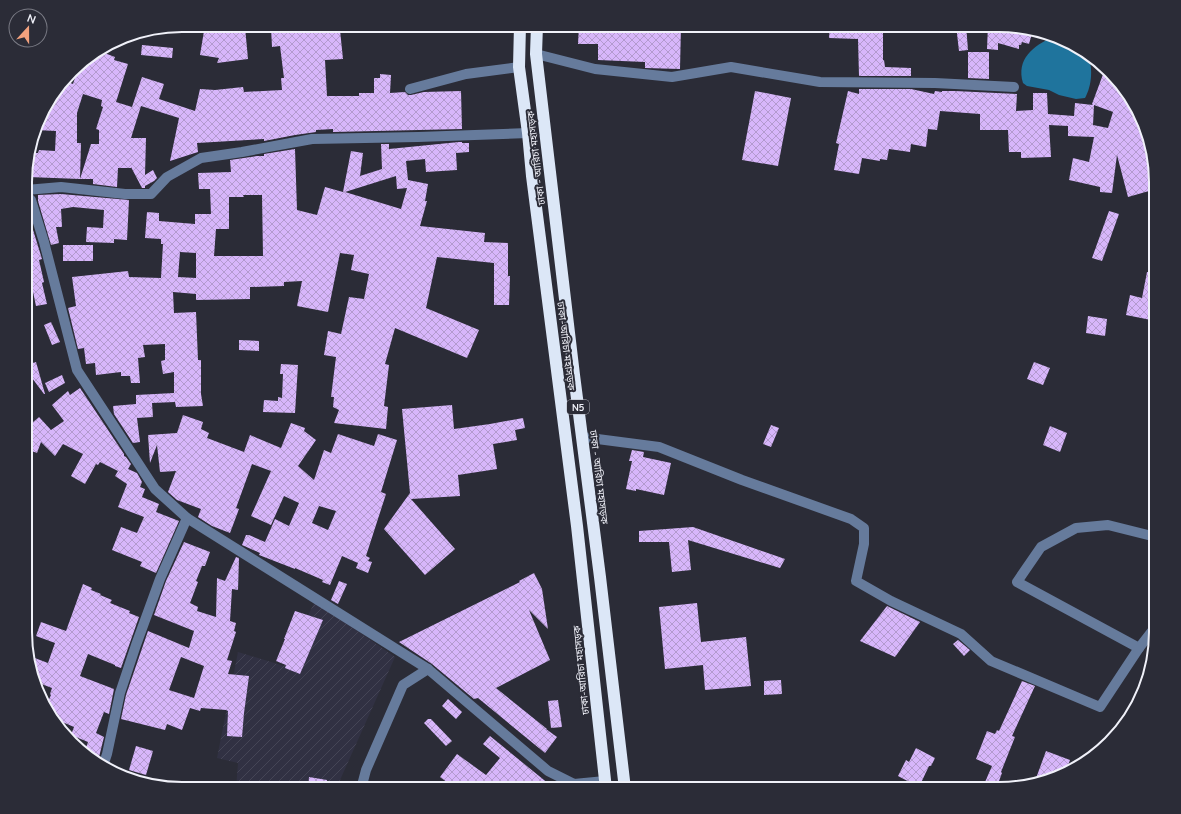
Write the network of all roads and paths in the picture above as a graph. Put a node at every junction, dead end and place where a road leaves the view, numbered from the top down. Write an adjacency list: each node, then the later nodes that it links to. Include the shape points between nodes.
1 (520, 32): 4 (highway, ঢাকা-আরিচা মহাসড়ক / N5)
2 (537, 32): 3 (highway, ঢাকা - আরিচা মহাসড়ক / N5)
3 (536, 54): 5 (street, via 595,69 672,77 730,67 820,82); 10 (highway, ঢাকা - আরিচা মহাসড়ক / N5)
4 (519, 67): 6 (street, via 466,74); 7 (highway, ঢাকা-আরিচা মহাসড়ক / N5)
5 (1014, 87)
6 (410, 89)
7 (528, 133): 8 (street, via 312,139 200,158 167,177 151,194 125,194 61,187); 19 (highway, ঢাকা-আরিচা মহাসড়ক / N5)
8 (32, 189)
9 (32, 203): 11 (street, via 77,370 155,489)
10 (582, 437): 14 (street, via 659,447 851,519 864,528 864,544 856,581 891,601 962,634 991,661 1100,707); 20 (highway, ঢাকা - আরিচা মহাসড়ক / N5)
11 (187, 518): 15 (street); 16 (street, via 160,579 136,645 120,693)
12 (1149, 535): 14 (street, via 1108,525 1076,528 1041,547 1017,582)
13 (1149, 635): 14 (street)
14 (1139, 648)
15 (428, 669): 17 (street, via 403,685); 18 (street, via 548,771)
16 (105, 761)
17 (363, 782)
18 (570, 782)
19 (606, 782)
20 (624, 782)

